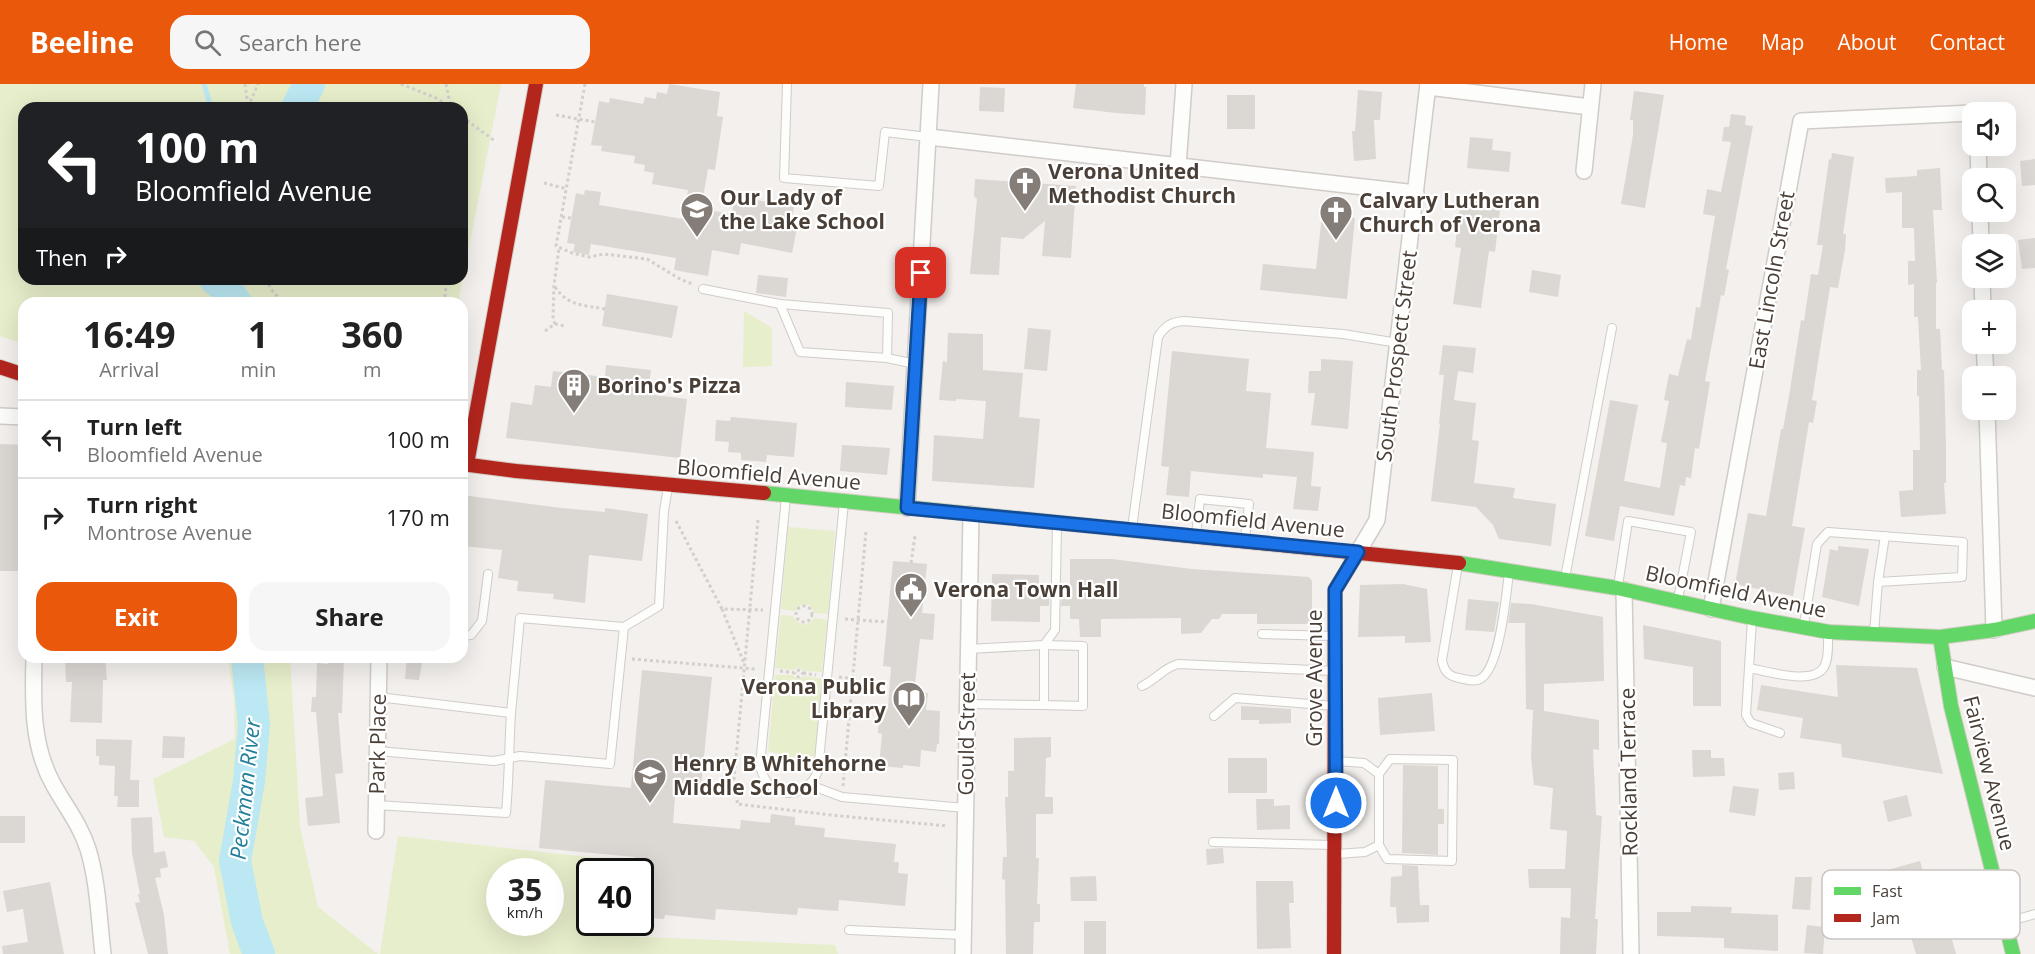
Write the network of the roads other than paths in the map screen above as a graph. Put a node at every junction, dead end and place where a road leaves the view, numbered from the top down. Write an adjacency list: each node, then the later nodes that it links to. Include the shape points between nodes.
1 (536, 84): 24 (main road)
2 (787, 84): 9 (lane, via 784,178 879,186 885,132)
3 (931, 84): 9 (street)
4 (1184, 84): 10 (street)
5 (1593, 84): 7 (street)
6 (1428, 85): 7 (street); 12 (street, South Prospect Street)
7 (1590, 108): 11 (street)
8 (1962, 113): 44 (street, East Lincoln Street, via 1801,121)
9 (929, 137): 10 (street); 18 (street)
10 (1178, 166): 12 (street)
11 (1584, 171)
12 (1416, 194): 16 (street, South Prospect Street)
13 (703, 289): 14 (lane)
14 (780, 304): 17 (lane, via 800,352); 17 (lane, via 888,313)
15 (1612, 328): 40 (lane)
16 (1398, 343): 32 (lane, via 1344,334 1172,322 1158,337); 36 (street, South Prospect Street, via 1377,520)
17 (887, 358): 18 (lane)
18 (915, 364): 29 (street)
19 (0, 367): 20 (main road)
20 (18, 373)
21 (0, 416): 22 (street)
22 (18, 417)
23 (1987, 420): 49 (street)
24 (468, 448)
25 (468, 464): 26 (main road, Bloomfield Avenue)
26 (669, 486): 27 (main road, Bloomfield Avenue); 47 (lane, via 658,606)
27 (786, 495): 28 (main road, Bloomfield Avenue); 76 (lane, via 760,765 764,779 781,792 796,792)
28 (844, 501): 29 (main road, Bloomfield Avenue); 76 (lane, via 820,764)
29 (907, 508): 30 (main road, Bloomfield Avenue)
30 (971, 514): 31 (main road, Bloomfield Avenue); 57 (street, Gould Street)
31 (1057, 523): 32 (main road, Bloomfield Avenue); 56 (lane, via 1055,630)
32 (1132, 530): 33 (main road, Bloomfield Avenue)
33 (1196, 536): 35 (main road, Bloomfield Avenue); 35 (lane, via 1200,499 1220,501 1249,504)
34 (1885, 536): 41 (lane); 41 (lane, via 1963,542 1962,577); 48 (lane, via 1828,532 1817,544)
35 (1245, 541): 36 (main road, Bloomfield Avenue)
36 (1358, 552): 37 (main road, Bloomfield Avenue); 54 (main road, Grove Avenue, via 1335,590)
37 (1459, 563): 38 (main road, Bloomfield Avenue); 38 (lane, via 1442,660 1451,677 1469,680 1479,680 1491,663 1499,639)
38 (1509, 570): 40 (main road, Bloomfield Avenue)
39 (488, 574): 52 (lane, via 482,621)
40 (1565, 579): 42 (main road, Bloomfield Avenue)
41 (1878, 582): 53 (lane)
42 (1621, 589): 43 (main road, Bloomfield Avenue); 43 (lane, via 1628,521 1691,532); 92 (street, Rockland Terrace)
43 (1678, 601): 44 (main road, Bloomfield Avenue)
44 (1711, 609): 45 (main road, Bloomfield Avenue)
45 (1752, 618): 48 (main road, Bloomfield Avenue); 61 (lane)
46 (2035, 621): 49 (main road, Bloomfield Avenue)
47 (624, 627): 69 (lane, via 520,618); 73 (lane, via 610,764)
48 (1803, 629): 50 (main road, Bloomfield Avenue)
49 (1994, 630): 55 (main road, Bloomfield Avenue)
50 (1829, 632): 53 (main road, Bloomfield Avenue); 61 (lane, via 1826,666 1817,675 1804,677)
51 (1262, 634): 54 (lane)
52 (468, 635)
53 (1874, 635): 55 (main road, Bloomfield Avenue)
54 (1335, 636): 62 (main road, Grove Avenue)
55 (1940, 637): 60 (main road, Fairview Avenue)
56 (1044, 645): 57 (lane); 67 (lane); 67 (lane, via 1083,646 1083,706)
57 (968, 649): 66 (street, Gould Street)
58 (34, 663): 89 (street, via 33,706 40,752 88,850)
59 (379, 663): 65 (street, Park Place)
60 (1945, 667): 64 (street); 83 (main road, Fairview Avenue, via 1951,706)
61 (1749, 668): 71 (lane, via 1746,715 1752,723)
62 (1335, 671): 63 (lane, via 1178,664 1166,667); 68 (main road, Grove Avenue)
63 (1142, 686)
64 (2035, 688)
65 (378, 697): 69 (lane); 72 (street, Park Place)
66 (967, 704): 67 (lane); 78 (street, Gould Street)
67 (1044, 705)
68 (1335, 706): 70 (lane, via 1235,698); 74 (main road, Grove Avenue)
69 (511, 713): 73 (lane)
70 (1214, 716)
71 (1780, 733)
72 (377, 751): 73 (lane, via 494,761); 77 (street, Park Place)
73 (509, 758): 77 (lane, via 506,813)
74 (1335, 761): 75 (lane, via 1364,763); 82 (main road, Grove Avenue)
75 (1379, 774): 81 (lane); 81 (lane, via 1390,759 1453,760 1452,861 1387,860)
76 (810, 785): 78 (lane, via 842,796)
77 (376, 805): 79 (street, Park Place)
78 (965, 808): 87 (street, Gould Street)
79 (376, 831)
80 (1213, 842): 82 (lane)
81 (1379, 845): 82 (lane, via 1365,852)
82 (1336, 850): 91 (main road, Grove Avenue)
83 (1993, 870)
84 (2035, 914): 85 (lane)
85 (2020, 918)
86 (849, 930): 87 (lane)
87 (963, 935): 90 (street, Gould Street)
88 (2010, 939): 93 (main road, Fairview Avenue)
89 (103, 954)
90 (963, 954)
91 (1335, 954)
92 (1631, 954)
93 (2013, 954)

